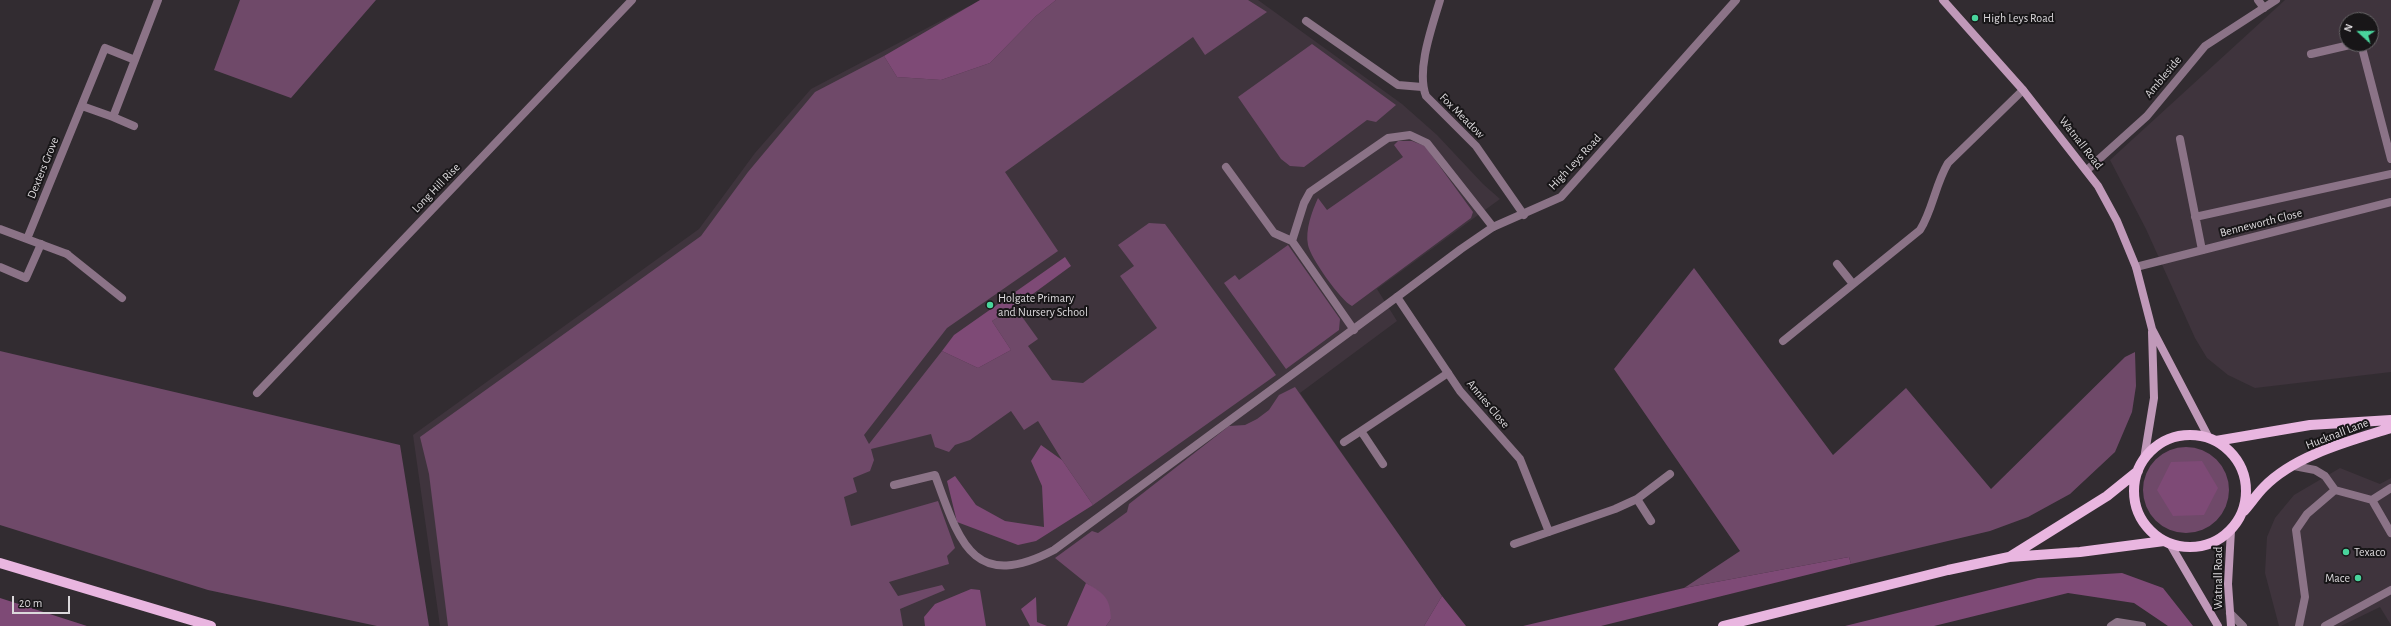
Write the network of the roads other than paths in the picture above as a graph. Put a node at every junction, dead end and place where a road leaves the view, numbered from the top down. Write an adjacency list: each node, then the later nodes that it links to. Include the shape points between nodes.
1 (158, 0): 13 (street)
2 (632, 0): 43 (street, Long Hill Rise)
3 (1440, 0): 14 (street, via 1427,45)
4 (1736, 0): 25 (street, High Leys Road, via 1561,197)
5 (1943, 0): 15 (main road, Watnall Road)
6 (2258, 0): 8 (street)
7 (2276, 0): 8 (street, Ambleside)
8 (2264, 8): 22 (street, Ambleside, via 2205,46 2146,116)
9 (1306, 21): 14 (street, via 1398,85)
10 (2339, 47): 12 (street)
11 (2363, 52): 20 (street)
12 (2311, 54)
13 (135, 60): 16 (street, Dexters Grove, via 105,48); 17 (street)
14 (1422, 87): 25 (street, Fox Meadow, via 1426,96 1476,146)
15 (2023, 90): 22 (main road, Watnall Road); 36 (street, via 1948,163 1939,178 1930,214 1920,230)
16 (82, 106): 17 (street); 29 (street, Dexters Grove)
17 (112, 117): 18 (street)
18 (134, 126)
19 (2180, 139): 26 (street)
20 (2391, 159)
21 (1226, 167): 30 (street, via 1274,234)
22 (2087, 170): 35 (main road, Watnall Road, via 2117,221)
23 (2391, 174): 26 (street)
24 (2391, 202): 32 (street, Benneworth Close)
25 (1524, 215): 27 (street, High Leys Road)
26 (2195, 217): 32 (street)
27 (1493, 227): 30 (street, via 1427,143 1410,135 1388,138 1310,192); 37 (street, High Leys Road)
28 (0, 229): 29 (street)
29 (27, 239): 31 (street)
30 (1292, 241): 40 (street)
31 (41, 244): 34 (street, via 26,278); 38 (street, via 67,254)
32 (2202, 250): 35 (street, Benneworth Close)
33 (1837, 264): 36 (street)
34 (0, 267)
35 (2136, 267): 39 (main road, Watnall Road)
36 (1853, 284): 41 (street)
37 (1397, 297): 40 (street, High Leys Road); 42 (street, Annies Close)
38 (122, 298)
39 (2152, 329): 47 (main road, Watnall Road); 49 (main road, Watnall Road, via 2154,398)
40 (1354, 330): 54 (street, High Leys Road, via 1054,550 1036,560 1015,566 992,565 975,557 954,524 935,475)
41 (1783, 342)
42 (1448, 373): 46 (street); 62 (street, Annies Close, via 1460,391 1520,460)
43 (258, 393)
44 (2391, 420): 47 (main road, Hucknall Lane, via 2310,425)
45 (2391, 428): 51 (main road, Hucknall Lane, via 2328,449)
46 (1360, 431): 48 (street); 50 (street)
47 (2212, 440): 49 (main road, via 2190,435 2175,437 2158,445); 59 (main road, via 2232,453 2241,468 2246,485 2246,500)
48 (1344, 442)
49 (2144, 460): 52 (main road)
50 (1383, 464)
51 (2294, 466): 56 (street, via 2315,470 2325,476); 59 (main road, Hucknall Lane, via 2265,486)
52 (2138, 471): 64 (main road, via 2134,490 2137,511 2152,533); 66 (main road, via 2107,496)
53 (1670, 474): 57 (street)
54 (894, 485)
55 (2391, 488): 58 (street)
56 (2335, 490): 58 (street); 77 (street, via 2307,514 2296,530 2305,598)
57 (1637, 499): 60 (street); 62 (street)
58 (2372, 500): 63 (street)
59 (2241, 515): 61 (main road)
60 (1651, 521)
61 (2231, 530): 64 (main road, via 2214,542 2201,547); 69 (main road, Watnall Road, via 2228,584)
62 (1549, 532): 65 (street)
63 (2391, 533)
64 (2167, 543): 66 (main road); 74 (main road, Watnall Road)
65 (1514, 544)
66 (2009, 557): 71 (main road)
67 (0, 563): 70 (main road)
68 (2391, 590): 78 (street)
69 (2230, 613): 75 (main road, Watnall Road); 76 (street)
70 (211, 626)
71 (1723, 626)
72 (2111, 626): 73 (street, via 2117,622)
73 (2142, 626)
74 (2218, 626)
75 (2231, 626)
76 (2243, 626)
77 (2299, 626)
78 (2325, 626)

